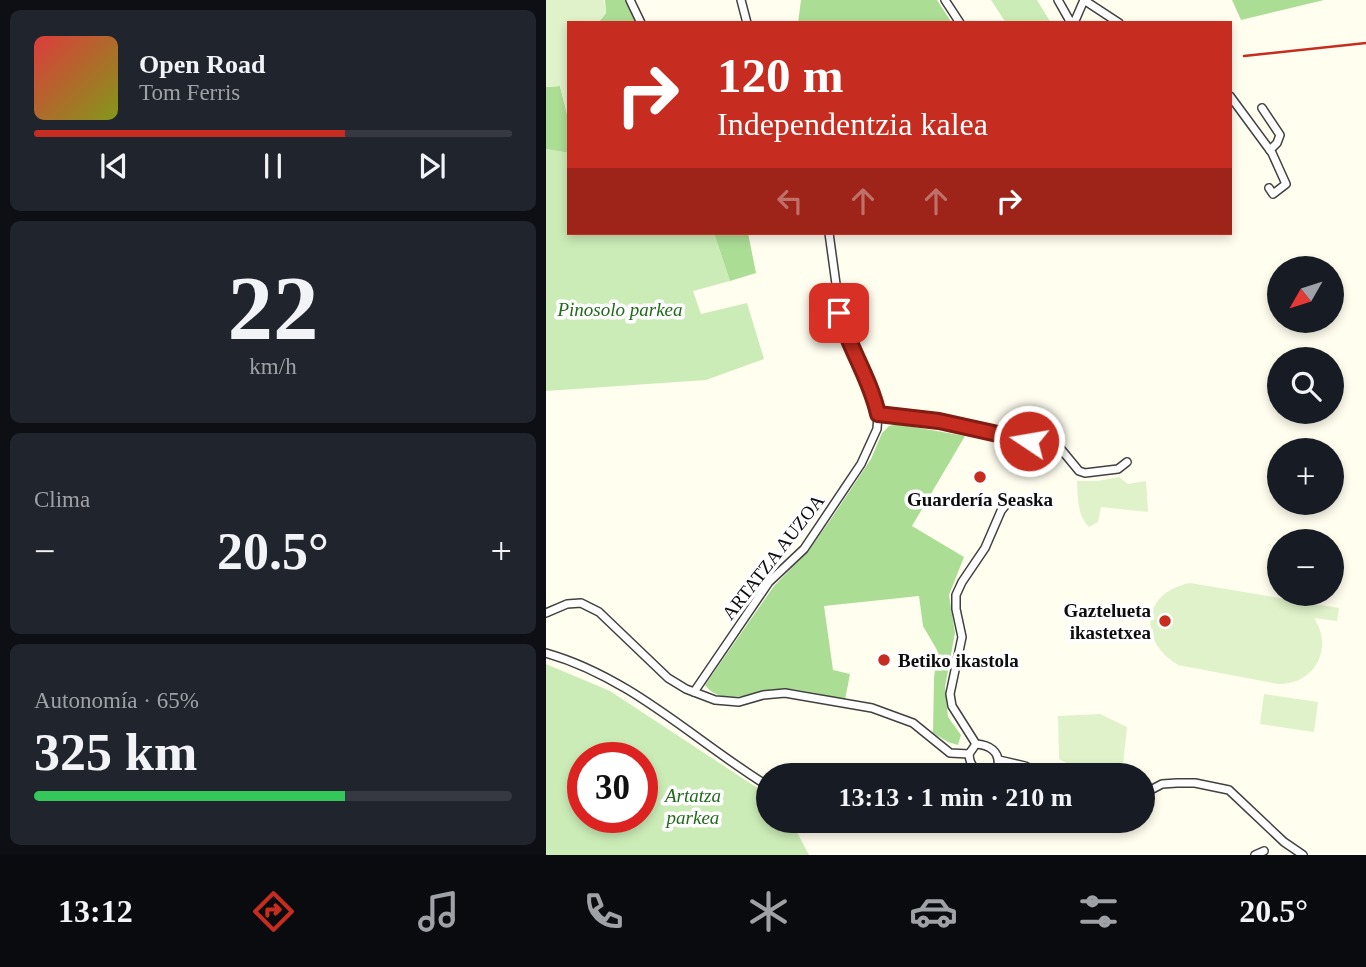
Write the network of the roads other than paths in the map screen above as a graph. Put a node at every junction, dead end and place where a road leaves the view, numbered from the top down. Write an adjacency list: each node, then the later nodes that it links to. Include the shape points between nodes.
1 (630, 0): 5 (street)
2 (741, 0): 6 (street)
3 (945, 0): 7 (street)
4 (1058, 0): 8 (street)
5 (640, 21)
6 (746, 21)
7 (959, 21)
8 (1072, 21)
9 (1074, 21): 10 (street, via 1084,0)
10 (1116, 21)
11 (1232, 99): 13 (street)
12 (1262, 108): 13 (street, via 1280,135)
13 (1270, 150): 14 (street, via 1286,184 1273,194)
14 (1269, 188)
15 (829, 235): 16 (street, via 839,313)
16 (878, 414): 17 (street, via 939,421 1060,448 1085,473 1118,469); 21 (street, ARTATZA AUZOA, via 872,444 848,483 804,549 769,582)
17 (1127, 462)
18 (1008, 502): 22 (street, via 956,595 962,637 950,694 952,706)
19 (546, 613): 21 (street, via 580,603 599,612 668,678)
20 (546, 653): 28 (street, via 580,664 639,696)
21 (694, 692): 23 (street, via 726,702 785,693 872,708 913,723 950,753)
22 (976, 744): 23 (street); 24 (street, via 994,750)
23 (969, 754): 25 (street)
24 (999, 760): 26 (street); 27 (street)
25 (970, 763)
26 (998, 763)
27 (1012, 763)
28 (756, 778)
29 (1155, 788): 32 (street, via 1195,783 1229,790)
30 (1264, 851): 31 (street)
31 (1255, 855)
32 (1304, 855)

